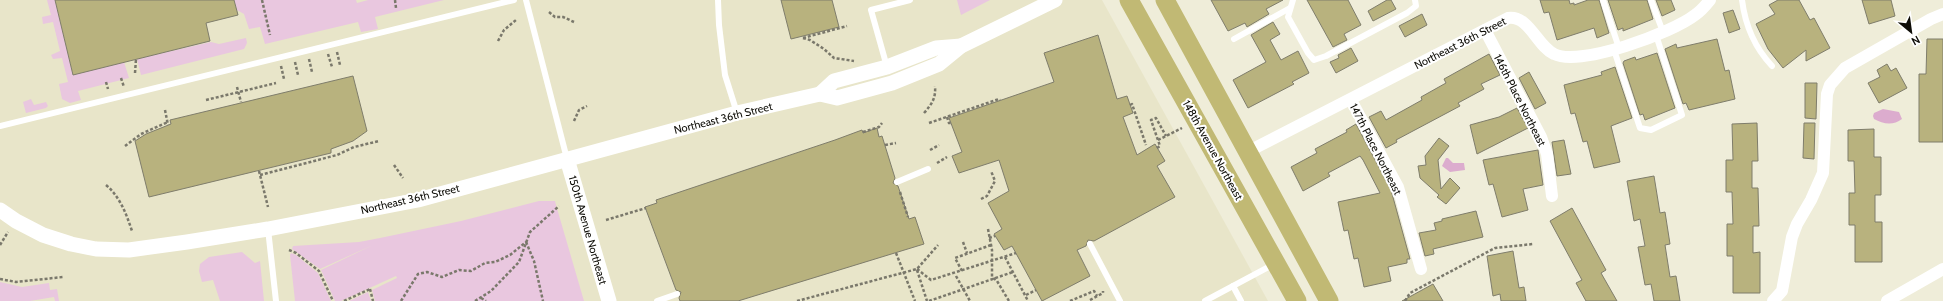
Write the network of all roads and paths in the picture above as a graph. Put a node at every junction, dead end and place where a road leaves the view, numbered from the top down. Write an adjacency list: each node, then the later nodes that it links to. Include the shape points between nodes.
1 (262, 0): 25 (path)
2 (394, 0): 16 (path)
3 (514, 0): 58 (lane)
4 (526, 0): 73 (lane)
5 (718, 0): 51 (lane, via 725,75)
6 (910, 0): 33 (lane, via 871,10)
7 (1055, 0): 28 (street, Northeast 36th Street)
8 (1129, 0): 111 (main road, 148th Avenue Northeast)
9 (1165, 0): 71 (main road)
10 (1293, 0): 17 (lane)
11 (1415, 0): 17 (lane, via 1416,6 1407,13 1314,60 1288,17)
12 (1603, 0): 29 (lane)
13 (1651, 0): 24 (lane)
14 (1710, 0): 24 (street, Northeast 36th Street, via 1695,16)
15 (1742, 0): 32 (lane, via 1752,35)
16 (396, 8)
17 (1290, 8): 26 (lane)
18 (549, 12): 21 (path, via 555,17 563,17)
19 (1943, 14): 154 (street, via 1845,68 1830,85 1827,94 1823,173 1812,200 1797,224 1792,237 1782,291)
20 (516, 20): 27 (path, via 504,30)
21 (574, 22)
22 (847, 26): 31 (path, via 802,37 824,49 834,58 852,59)
23 (1485, 30): 29 (street, Northeast 36th Street, via 1508,18 1516,17 1549,51 1564,58 1586,57); 46 (street, Northeast 36th Street); 84 (street, 146th Place Northeast, via 1541,137 1547,154)
24 (1659, 33): 29 (street, Northeast 36th Street); 29 (lane, via 1682,115 1652,130 1640,128)
25 (270, 34)
26 (1234, 39)
27 (498, 41)
28 (961, 46): 33 (street, Northeast 36th Street, via 936,48); 43 (street, Northeast 36th Street, via 939,64 892,83 837,98)
29 (1616, 49)
30 (136, 59): 34 (path)
31 (857, 62)
32 (1772, 66)
33 (887, 67): 43 (street, Northeast 36th Street, via 834,81)
34 (135, 73)
35 (121, 78): 40 (path)
36 (106, 82): 41 (path)
37 (276, 84): 42 (path)
38 (935, 86): 52 (path, via 936,95 932,105)
39 (237, 87): 42 (path)
40 (124, 88)
41 (109, 92)
42 (239, 92): 44 (path); 47 (path)
43 (820, 94): 51 (street, Northeast 36th Street)
44 (206, 100)
45 (1000, 100): 53 (path)
46 (1351, 100): 71 (street, Northeast 36th Street); 113 (street, 147th Place Northeast, via 1398,187)
47 (241, 102)
48 (1130, 105): 67 (path, via 1132,104)
49 (587, 106): 54 (path, via 579,110)
50 (165, 110): 68 (path, via 168,124 141,134)
51 (737, 113): 73 (street, Northeast 36th Street)
52 (924, 113)
53 (947, 116): 56 (path); 57 (path)
54 (574, 121)
55 (882, 123): 60 (path, via 879,127)
56 (929, 123)
57 (951, 123)
58 (0, 126)
59 (1182, 128): 61 (path)
60 (863, 132)
61 (1166, 136): 62 (path); 62 (path, via 1156,118 1151,120)
62 (1158, 140): 69 (path, via 1160,146)
63 (379, 141): 79 (path)
64 (896, 143): 65 (path)
65 (885, 145)
66 (939, 145): 70 (path)
67 (1146, 145)
68 (126, 146)
69 (1157, 148)
70 (930, 150)
71 (1247, 152): 152 (main road)
72 (947, 157): 74 (path)
73 (567, 159): 92 (street, Northeast 36th Street, via 418,200); 139 (street, 150th Avenue Northeast)
74 (937, 163)
75 (394, 165): 80 (path)
76 (928, 169): 81 (lane)
77 (259, 171): 79 (path)
78 (992, 171): 85 (path, via 995,181 987,196)
79 (260, 175): 87 (path)
80 (403, 178)
81 (897, 182)
82 (106, 185): 94 (path, via 116,193)
83 (900, 192): 90 (path)
84 (1552, 196)
85 (981, 199)
86 (559, 206): 98 (path, via 530,232)
87 (268, 207)
88 (646, 208): 91 (path)
89 (0, 210): 92 (street, Northeast 36th Street, via 43,235 96,249 129,250)
90 (908, 217)
91 (606, 220)
92 (268, 229): 131 (lane)
93 (988, 229): 97 (path)
94 (132, 231)
95 (995, 236): 97 (path)
96 (4, 238): 102 (path)
97 (990, 238): 104 (path)
98 (526, 242): 129 (path, via 519,262); 135 (path, via 495,262 485,263 471,271 459,270 442,277 427,272 418,274); 138 (path, via 534,261)
99 (962, 242): 107 (path)
100 (1090, 244): 148 (lane)
101 (1533, 244): 153 (path, via 1495,248 1410,293)
102 (0, 245)
103 (938, 245): 112 (path)
104 (991, 245): 107 (path); 110 (path)
105 (289, 250): 132 (path, via 319,271)
106 (896, 253): 117 (path)
107 (967, 253): 115 (path, via 955,258)
108 (1016, 253): 109 (path)
109 (1004, 257): 110 (path); 116 (path)
110 (992, 261): 115 (path); 121 (path)
111 (1276, 263): 122 (lane); 151 (main road, 148th Avenue Northeast)
112 (917, 269): 115 (path, via 931,280); 117 (path); 143 (path)
113 (1421, 269)
114 (1943, 269): 155 (street)
115 (962, 271)
116 (1013, 272): 121 (path); 127 (path)
117 (904, 273): 141 (path); 142 (path)
118 (956, 276): 123 (path)
119 (63, 277): 120 (path, via 16,282)
120 (0, 279)
121 (994, 279): 123 (path); 145 (path)
122 (1233, 286): 149 (lane); 150 (lane)
123 (964, 289): 143 (path); 144 (path)
124 (1036, 290): 127 (path)
125 (1103, 291): 128 (path)
126 (677, 294): 140 (lane)
127 (1026, 296): 146 (path)
128 (1097, 296): 130 (path); 147 (path, via 1094,291)
129 (481, 298): 136 (path); 137 (path)
130 (1090, 300)
131 (276, 301)
132 (334, 301)
133 (344, 301): 134 (path, via 370,289)
134 (373, 301)
135 (401, 301)
136 (475, 301)
137 (486, 301)
138 (543, 301)
139 (609, 301)
140 (657, 301)
141 (799, 301)
142 (915, 301)
143 (928, 301)
144 (970, 301)
145 (1009, 301)
146 (1028, 301)
147 (1070, 301)
148 (1120, 301)
149 (1205, 301)
150 (1241, 301)
151 (1297, 301)
152 (1329, 301)
153 (1404, 301)
154 (1773, 301)
155 (1887, 301)

